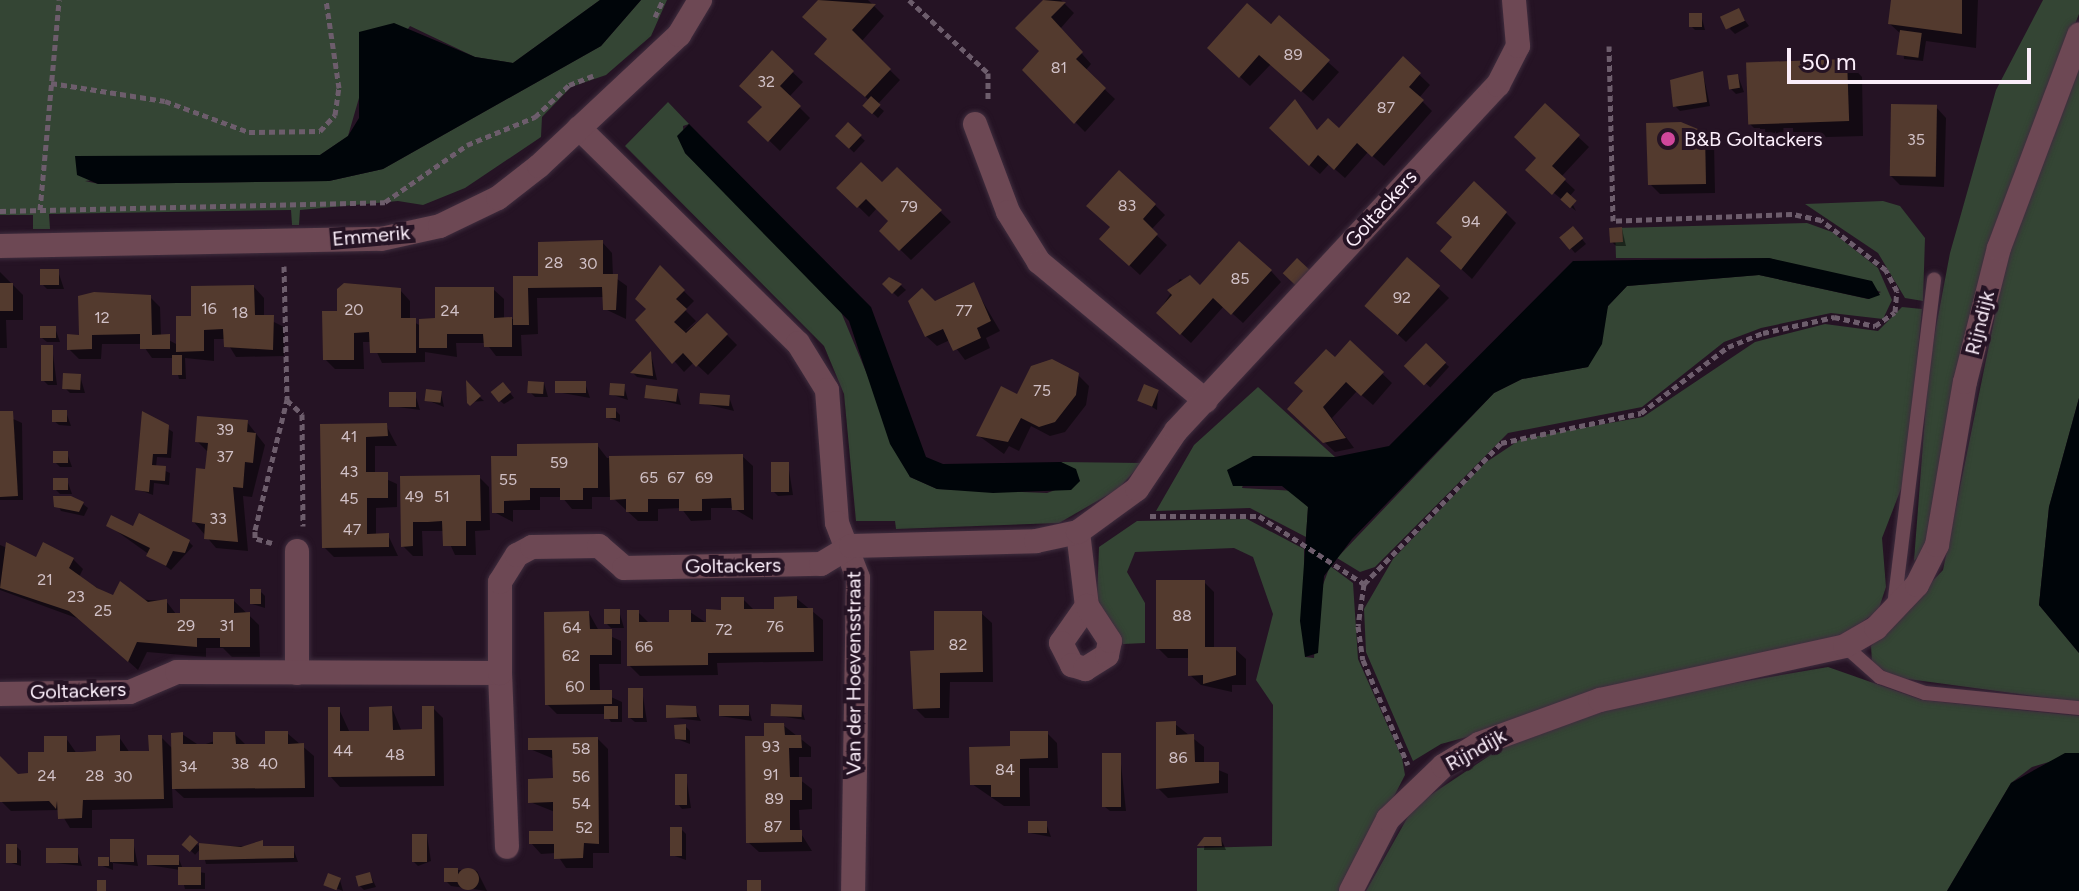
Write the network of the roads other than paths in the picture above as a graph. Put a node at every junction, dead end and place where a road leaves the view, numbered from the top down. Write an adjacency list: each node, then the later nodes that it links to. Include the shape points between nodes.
1 (700, 0): 5 (street, Emmerik, via 679,35)
2 (1514, 0): 8 (street, Goltackers, via 1518,46 1498,85)
3 (2079, 35): 13 (street, Rijndijk, via 1999,248 1965,382 1937,545)
4 (975, 124): 8 (street, via 1008,212 1039,262)
5 (579, 128): 6 (street, Emmerik, via 498,198 450,222 381,239); 10 (street, Van der Hoevensstraat, via 814,362 833,422 837,523)
6 (0, 246)
7 (1934, 279): 13 (lane)
8 (1206, 401): 9 (street, Goltackers, via 1122,503)
9 (1078, 532): 10 (street, Goltackers, via 1036,541); 12 (street)
10 (851, 546): 16 (street, Goltackers, via 821,564 624,568 599,546 532,547 517,555 500,582); 20 (street, Van der Hoevensstraat, via 858,578)
11 (297, 551): 15 (street)
12 (1087, 606)
13 (1894, 610): 14 (street, Rijndijk)
14 (1845, 646): 18 (lane, via 1880,677 1925,693); 21 (street, Rijndijk, via 1525,724 1479,744 1418,788 1388,819)
15 (297, 673): 16 (street, Goltackers); 17 (street, Goltackers, via 177,672 130,692)
16 (500, 673): 19 (street, Goltackers)
17 (0, 694)
18 (2079, 708)
19 (507, 847)
20 (853, 891)
21 (1351, 891)

